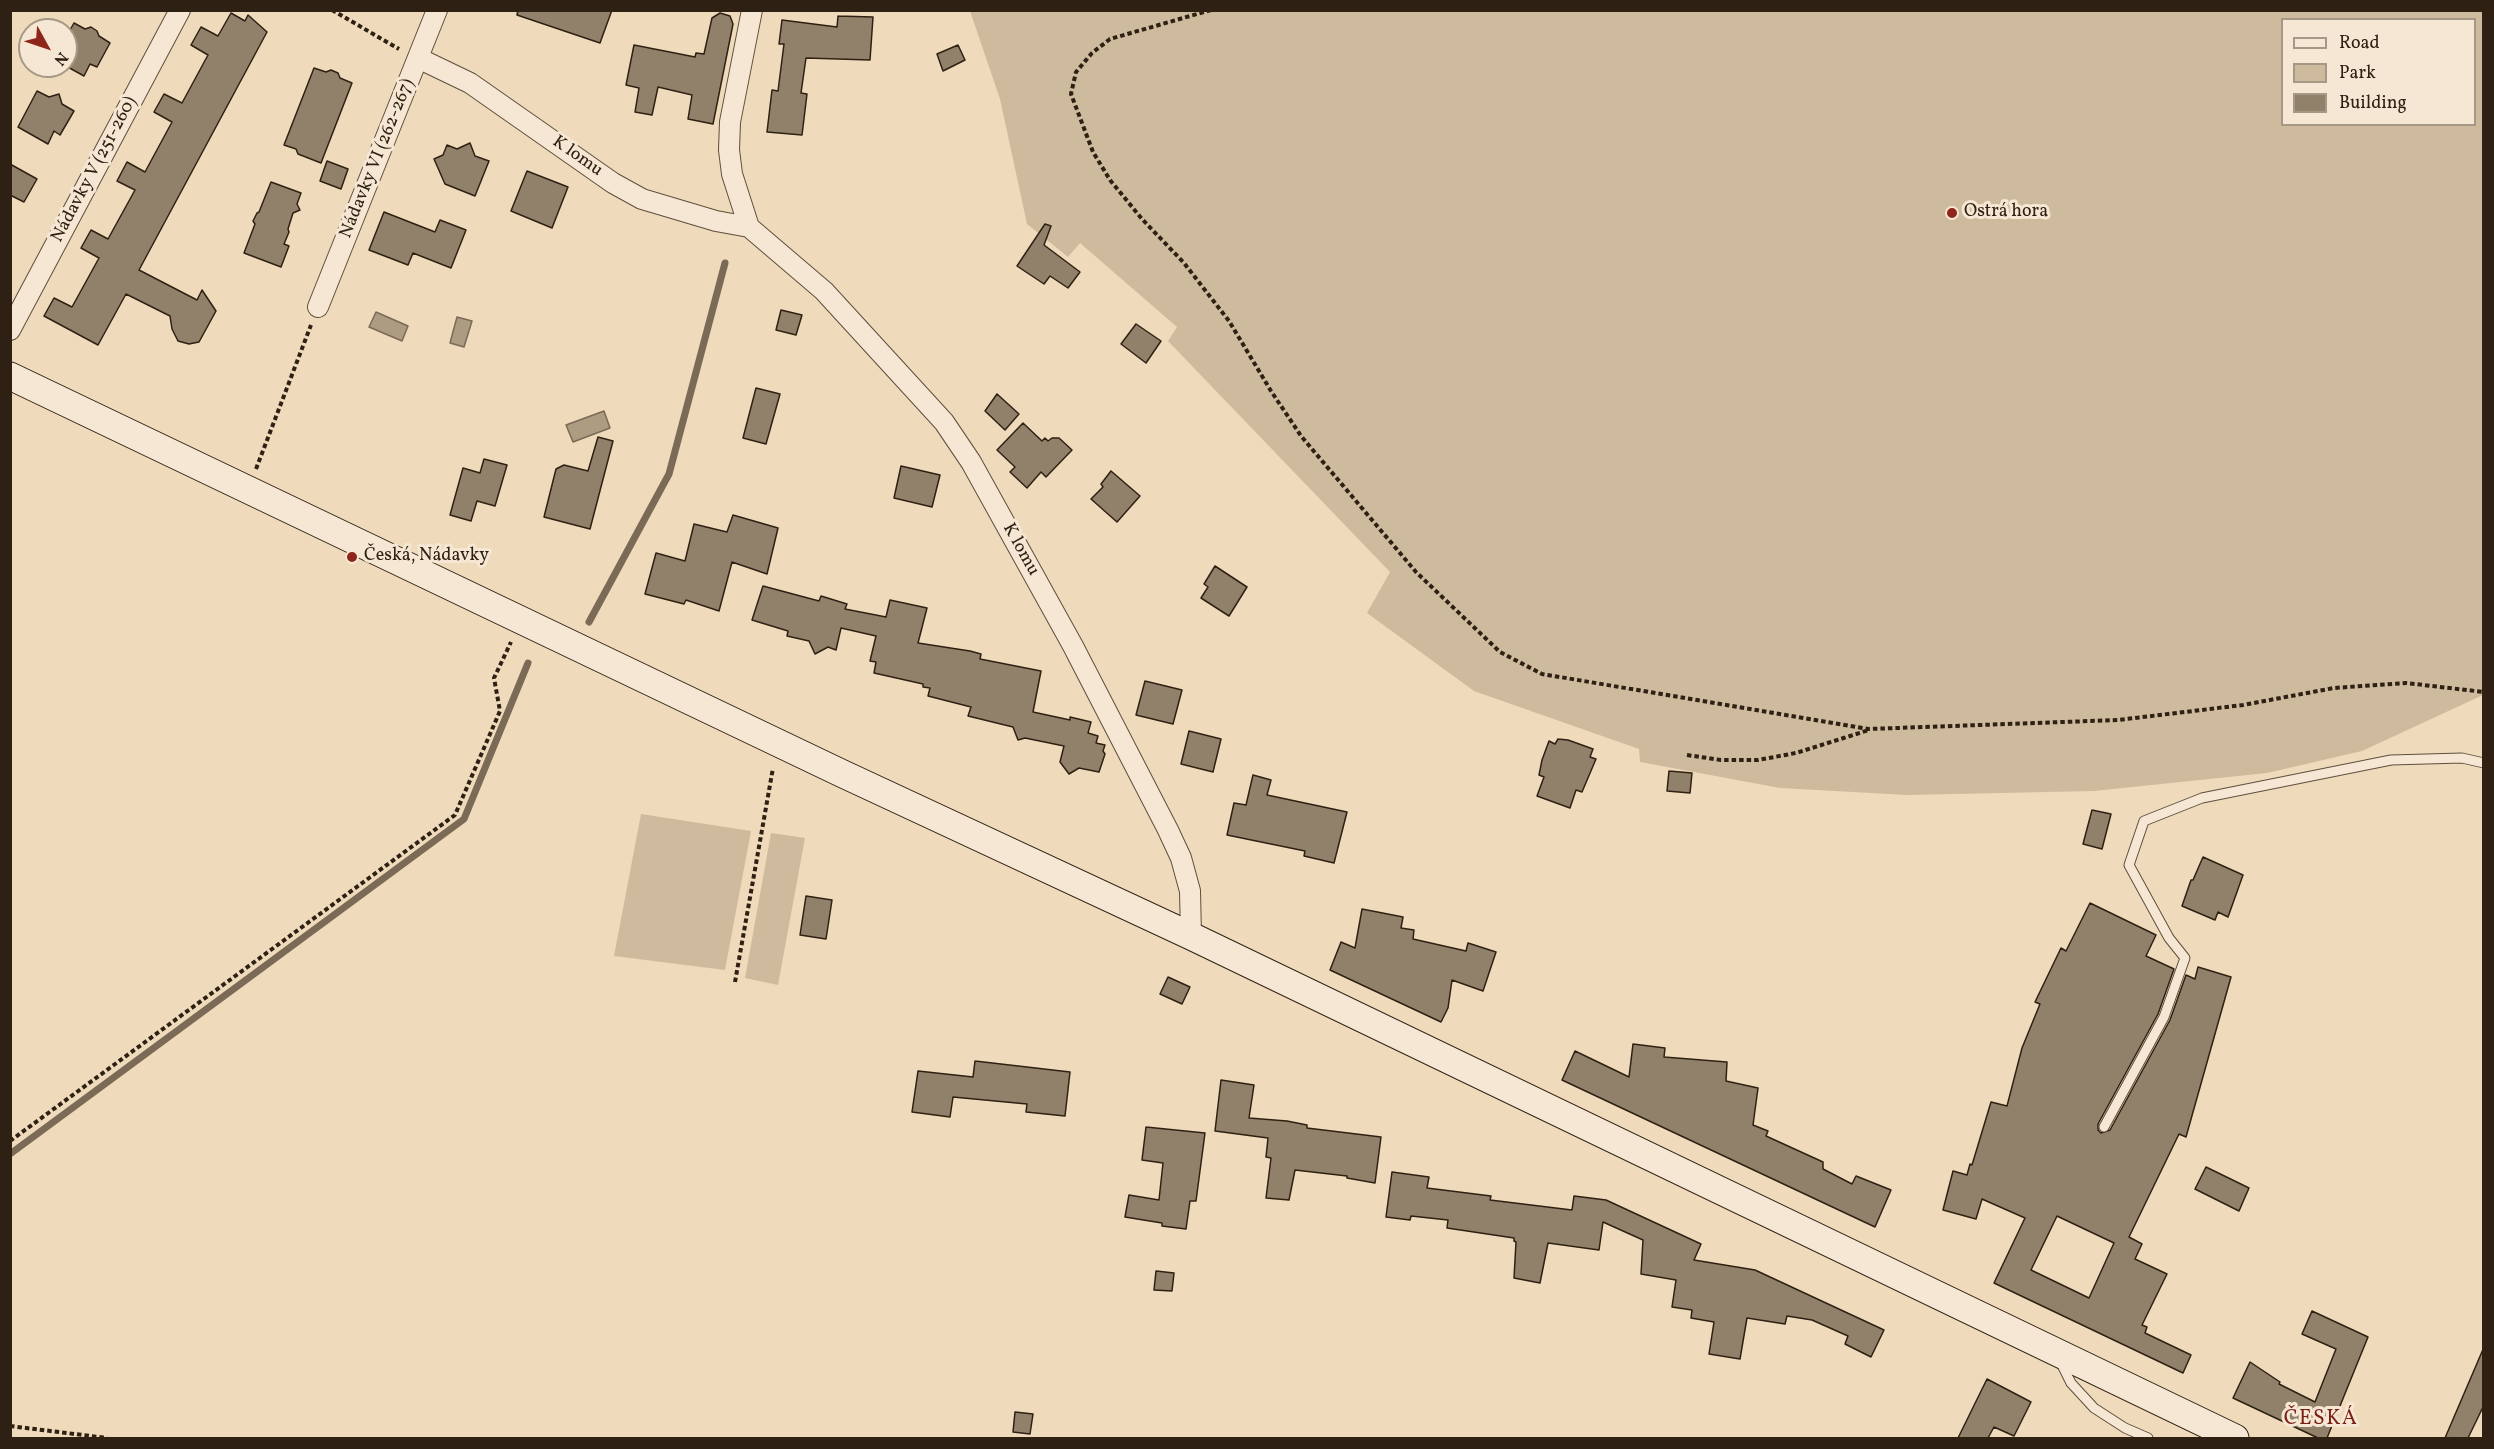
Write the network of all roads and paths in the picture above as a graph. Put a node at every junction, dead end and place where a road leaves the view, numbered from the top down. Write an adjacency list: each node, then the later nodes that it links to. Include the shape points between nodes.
1 (180, 10): 9 (street, Nádavky V (251-260))
2 (332, 10): 6 (path)
3 (437, 10): 6 (street, Nádavky VI (262-267))
4 (752, 10): 7 (street, via 730,122 729,150 732,174)
5 (1211, 10): 14 (path, via 1110,39 1076,72 1071,94 1093,152 1110,180 1210,296 1301,436 1416,572 1500,652 1542,674)
6 (418, 58): 7 (street, K lomu, via 470,83 642,199); 8 (street, Nádavky VI (262-267))
7 (749, 227): 18 (street, K lomu, via 824,291 944,422 971,462 1073,645 1181,858 1191,891)
8 (318, 308): 11 (path)
9 (10, 330)
10 (10, 376): 12 (street)
11 (255, 471)
12 (520, 620): 15 (street); 21 (path, via 494,678 500,711 455,815)
13 (2484, 692): 14 (path, via 2396,684 2334,688 2243,705 2118,720)
14 (1869, 729): 16 (path, via 1796,753 1758,760)
15 (781, 744): 18 (street); 19 (path, via 770,777)
16 (1688, 755)
17 (2484, 763): 20 (lane, via 2462,758 2391,760 2202,798 2144,821 2129,865 2184,958 2164,1017)
18 (1191, 936): 22 (street)
19 (735, 982)
20 (2104, 1127)
21 (10, 1141)
22 (2056, 1354): 25 (lane, via 2071,1383 2094,1408); 26 (street)
23 (10, 1426): 24 (path)
24 (106, 1438)
25 (2148, 1438)
26 (2235, 1438)

